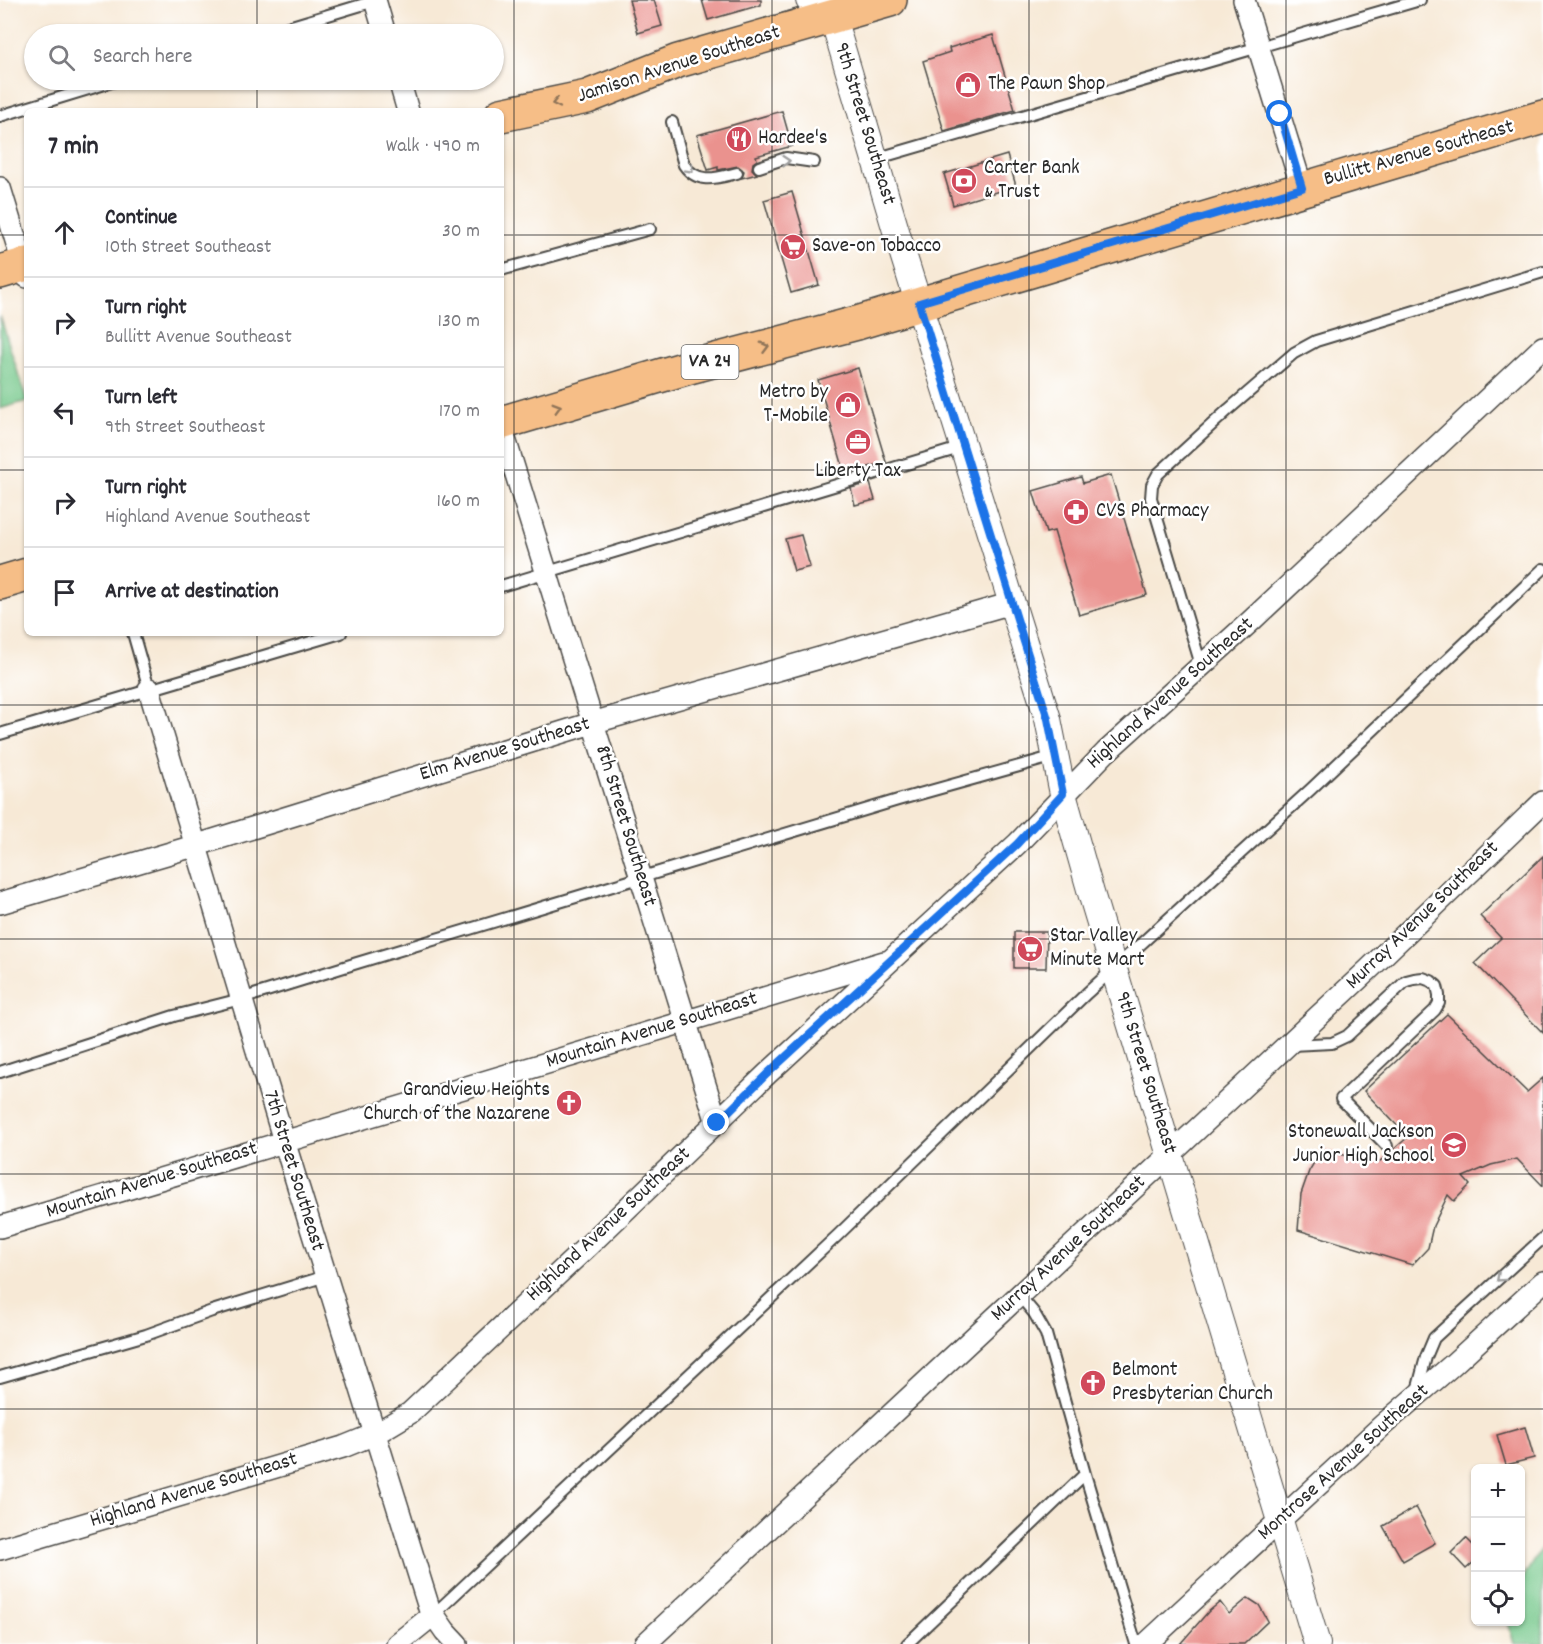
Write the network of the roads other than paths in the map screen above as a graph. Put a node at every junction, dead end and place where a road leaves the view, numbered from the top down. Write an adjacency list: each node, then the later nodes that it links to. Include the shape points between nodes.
1 (376, 0): 6 (lane); 7 (street)
2 (890, 0): 5 (main road, Jamison Avenue Southeast)
3 (1244, 0): 8 (street)
4 (1420, 0): 8 (lane)
5 (826, 6): 14 (main road, Jamison Avenue Southeast, one-way to 14, via 587,97); 18 (street, 9th Street Southeast)
6 (298, 24)
7 (382, 24)
8 (1259, 48): 18 (lane); 23 (street)
9 (85, 90): 11 (lane)
10 (402, 90): 12 (street)
11 (26, 108)
12 (407, 108)
13 (24, 109): 15 (lane)
14 (504, 114)
15 (0, 116)
16 (1543, 117): 23 (main road, Bullitt Avenue Southeast / VA 24)
17 (672, 123): 21 (lane, one-way to 21, via 684,165 695,176 714,179)
18 (875, 159): 28 (street, 9th Street Southeast)
19 (814, 162): 20 (lane, one-way to 19, via 786,159)
20 (759, 166)
21 (737, 173)
22 (0, 188): 26 (street)
23 (1302, 188): 28 (main road, Bullitt Avenue Southeast / VA 24)
24 (650, 229): 25 (lane)
25 (504, 269)
26 (19, 270)
27 (1543, 272): 41 (lane, via 1316,341 1294,353 1158,474 1151,498)
28 (919, 303): 30 (main road, Bullitt Avenue Southeast / VA 24, one-way to 28); 32 (street, 9th Street Southeast)
29 (1543, 347): 41 (street, Highland Avenue Southeast)
30 (504, 423)
31 (504, 434): 34 (street, 8th Street Southeast)
32 (963, 447): 34 (lane); 38 (street, 9th Street Southeast)
33 (1543, 569): 52 (lane)
34 (546, 571): 37 (lane); 43 (street, 8th Street Southeast)
35 (24, 576): 36 (main road)
36 (0, 583)
37 (504, 585)
38 (1012, 603): 43 (street, Elm Avenue Southeast); 45 (street, 9th Street Southeast, via 1048,719)
39 (134, 636): 42 (lane)
40 (331, 636): 42 (lane)
41 (1201, 665): 46 (street, Highland Avenue Southeast)
42 (149, 689): 44 (lane); 48 (street, 7th Street Southeast)
43 (592, 723): 48 (street, Elm Avenue Southeast); 49 (street, 8th Street Southeast)
44 (0, 734)
45 (1055, 756): 46 (street, 9th Street Southeast); 49 (lane)
46 (1063, 794): 51 (street, Highland Avenue Southeast, via 1017,844); 52 (street, 9th Street Southeast)
47 (1543, 802): 55 (street, Murray Avenue Southeast)
48 (194, 846): 50 (street, Elm Avenue Southeast); 53 (street, 7th Street Southeast)
49 (642, 878): 53 (lane); 54 (street, 8th Street Southeast)
50 (0, 903)
51 (890, 960): 54 (street, Mountain Avenue Southeast); 57 (street, Highland Avenue Southeast)
52 (1113, 970): 60 (street, 9th Street Southeast); 72 (lane, via 838,1235)
53 (241, 999): 56 (lane, via 174,1016); 58 (street, 7th Street Southeast)
54 (684, 1021): 57 (street, 8th Street Southeast); 58 (street, Mountain Avenue Southeast)
55 (1288, 1045): 59 (lane, via 1332,1043 1347,1036 1406,981 1423,978 1437,986 1439,1003 1435,1010 1341,1099); 60 (street, Murray Avenue Southeast)
56 (0, 1072)
57 (717, 1123): 68 (street, Highland Avenue Southeast, via 410,1413)
58 (284, 1142): 61 (street, Mountain Avenue Southeast); 63 (street, 7th Street Southeast)
59 (1387, 1146)
60 (1170, 1154): 65 (street, Murray Avenue Southeast); 70 (street, 9th Street Southeast)
61 (0, 1227)
62 (1543, 1238): 67 (lane, one-way to 67, via 1434,1338)
63 (326, 1276): 66 (lane, via 146,1335); 68 (street, 7th Street Southeast)
64 (1543, 1282): 67 (street, Montrose Avenue Southeast)
65 (1019, 1295): 69 (lane, via 1046,1334); 75 (street, Murray Avenue Southeast)
66 (0, 1377)
67 (1415, 1397): 70 (street, Montrose Avenue Southeast)
68 (375, 1434): 71 (street, Highland Avenue Southeast, via 343,1447); 72 (street, 7th Street Southeast)
69 (1085, 1474): 76 (lane); 77 (lane)
70 (1280, 1521): 78 (street, Montrose Avenue Southeast); 79 (street, 9th Street Southeast)
71 (0, 1549)
72 (433, 1615): 73 (street); 74 (street, 7th Street Southeast)
73 (396, 1644)
74 (457, 1644)
75 (645, 1644)
76 (907, 1644)
77 (1136, 1644)
78 (1146, 1644)
79 (1317, 1644)

